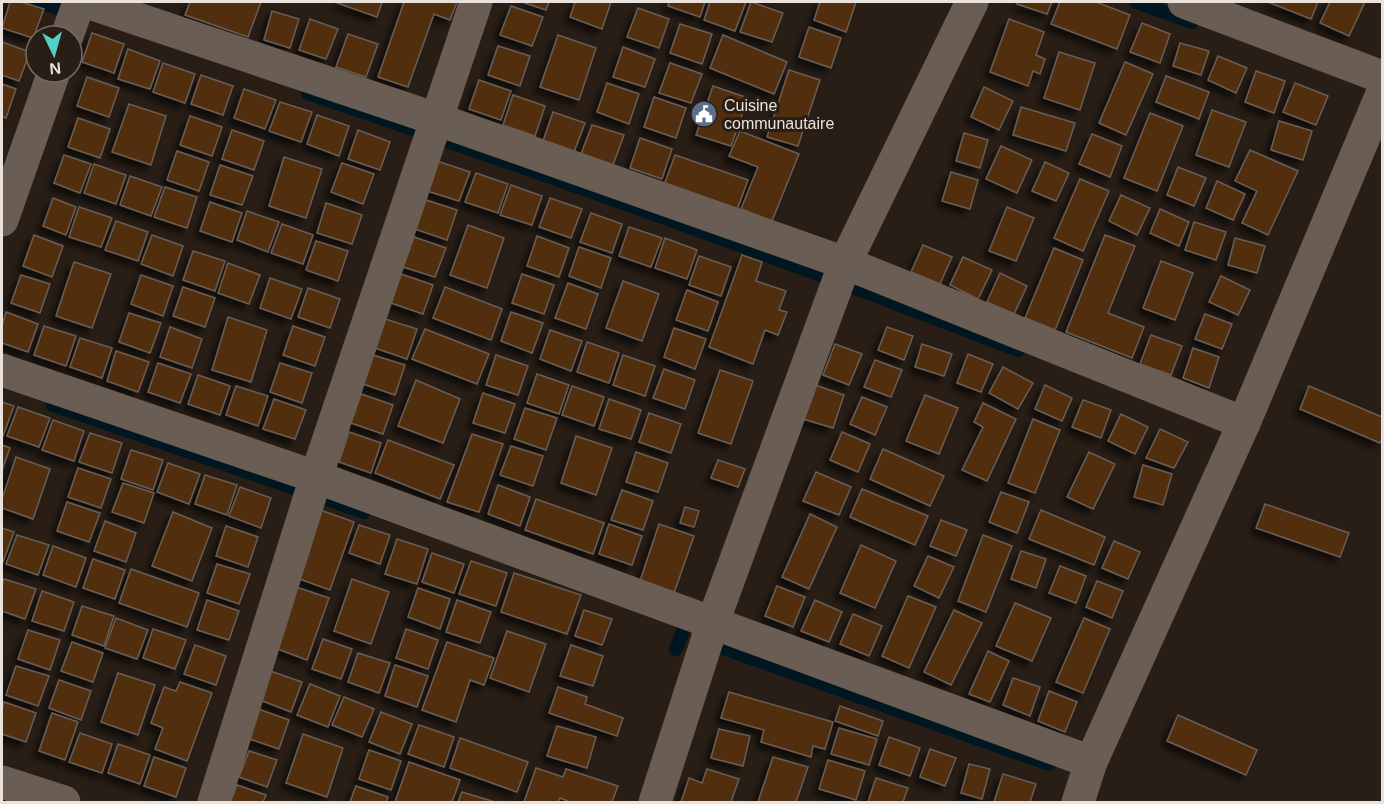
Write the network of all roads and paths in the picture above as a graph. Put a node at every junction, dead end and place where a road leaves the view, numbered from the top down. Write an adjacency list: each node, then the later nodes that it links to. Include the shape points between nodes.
1 (79, 2): 6 (street)
2 (87, 2): 10 (street)
3 (477, 2): 10 (street)
4 (972, 2): 12 (street)
5 (1184, 2): 7 (street)
6 (71, 24)
7 (1383, 77)
8 (50, 84): 11 (street)
9 (1383, 94): 14 (street)
10 (436, 119): 12 (street); 15 (street)
11 (2, 220)
12 (845, 263): 14 (street); 16 (street)
13 (2, 370): 15 (street)
14 (1244, 423): 17 (street)
15 (316, 477): 16 (street); 20 (street)
16 (713, 622): 17 (street); 21 (street)
17 (1091, 762): 22 (street)
18 (2, 782): 19 (street)
19 (63, 802)
20 (214, 802)
21 (655, 802)
22 (1078, 802)

